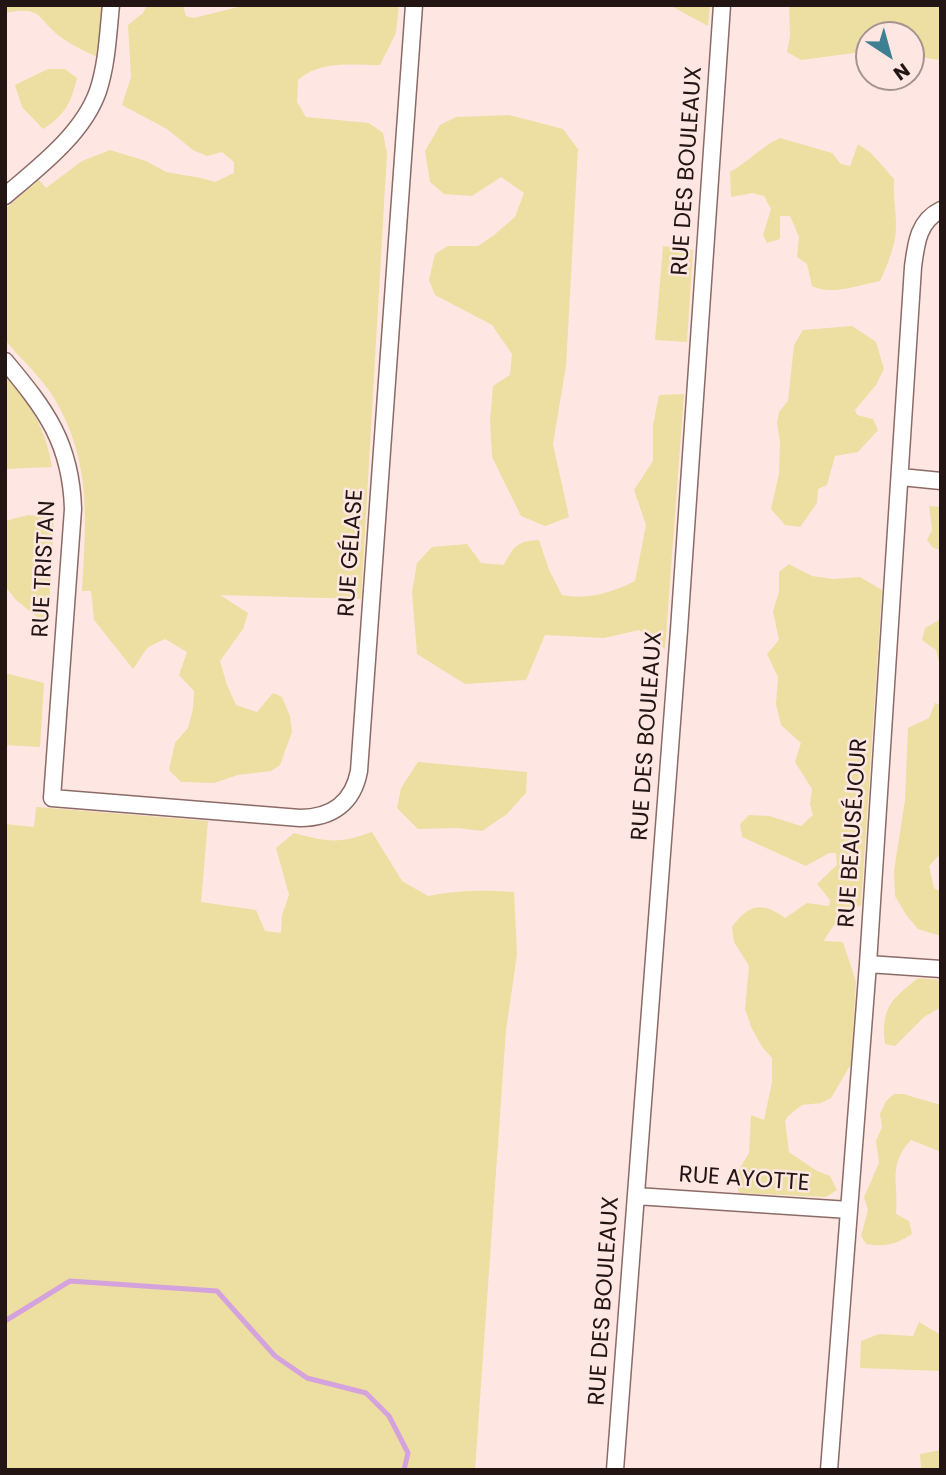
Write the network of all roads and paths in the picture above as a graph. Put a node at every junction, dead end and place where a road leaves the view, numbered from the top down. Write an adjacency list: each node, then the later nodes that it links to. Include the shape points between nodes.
1 (111, 5): 4 (street, via 103,73 91,106 69,137)
2 (414, 5): 9 (street, RUE GÉLASE, via 356,785 342,806 316,818)
3 (722, 5): 12 (street, RUE DES BOULEAUX)
4 (5, 195)
5 (941, 210): 7 (street, RUE BEAUSÉJOUR, via 926,220 916,244)
6 (5, 361): 9 (street, RUE TRISTAN, via 46,412 73,488)
7 (901, 477): 8 (street); 10 (street, RUE BEAUSÉJOUR)
8 (941, 481)
9 (52, 798)
10 (868, 964): 11 (street); 13 (street, RUE BEAUSÉJOUR)
11 (941, 969)
12 (636, 1196): 13 (street, RUE AYOTTE); 14 (street, RUE DES BOULEAUX)
13 (849, 1210): 15 (street, RUE BEAUSÉJOUR)
14 (615, 1470)
15 (829, 1470)

